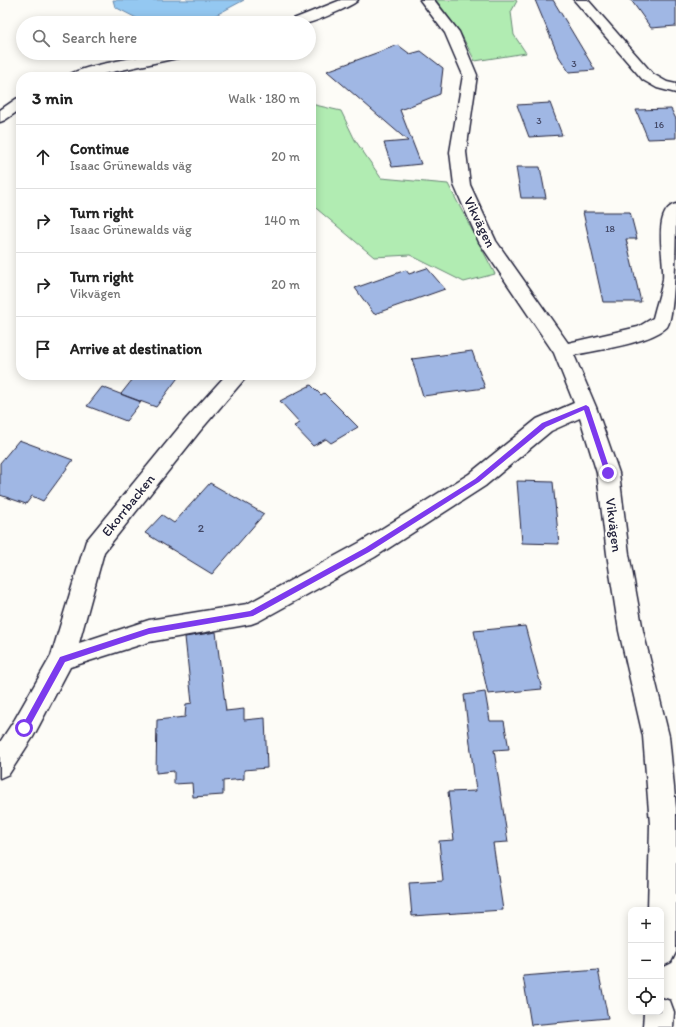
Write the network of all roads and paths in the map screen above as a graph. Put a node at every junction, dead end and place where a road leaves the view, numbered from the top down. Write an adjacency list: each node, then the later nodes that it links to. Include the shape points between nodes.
1 (352, 0): 4 (street)
2 (428, 0): 11 (street, Vikvägen, via 452,32 470,75 458,152 462,185 488,242)
3 (581, 0): 7 (street, via 648,77)
4 (314, 16)
5 (147, 60): 6 (street)
6 (90, 72)
7 (676, 89)
8 (16, 106): 9 (street)
9 (0, 117)
10 (676, 210): 11 (street, via 669,233 672,278 661,322 644,332)
11 (563, 351): 13 (street, Vikvägen)
12 (234, 380): 14 (street, Ekorrbacken, via 193,425 94,548)
13 (586, 407): 14 (street, via 544,425 477,480 367,550 251,614 149,631); 16 (street, Vikvägen, via 608,473 631,631 656,736 664,824)
14 (62, 659): 15 (street, Ekorrbacken, via 24,728)
15 (0, 765)
16 (661, 943)
17 (659, 1015): 18 (street)
18 (658, 1027)

